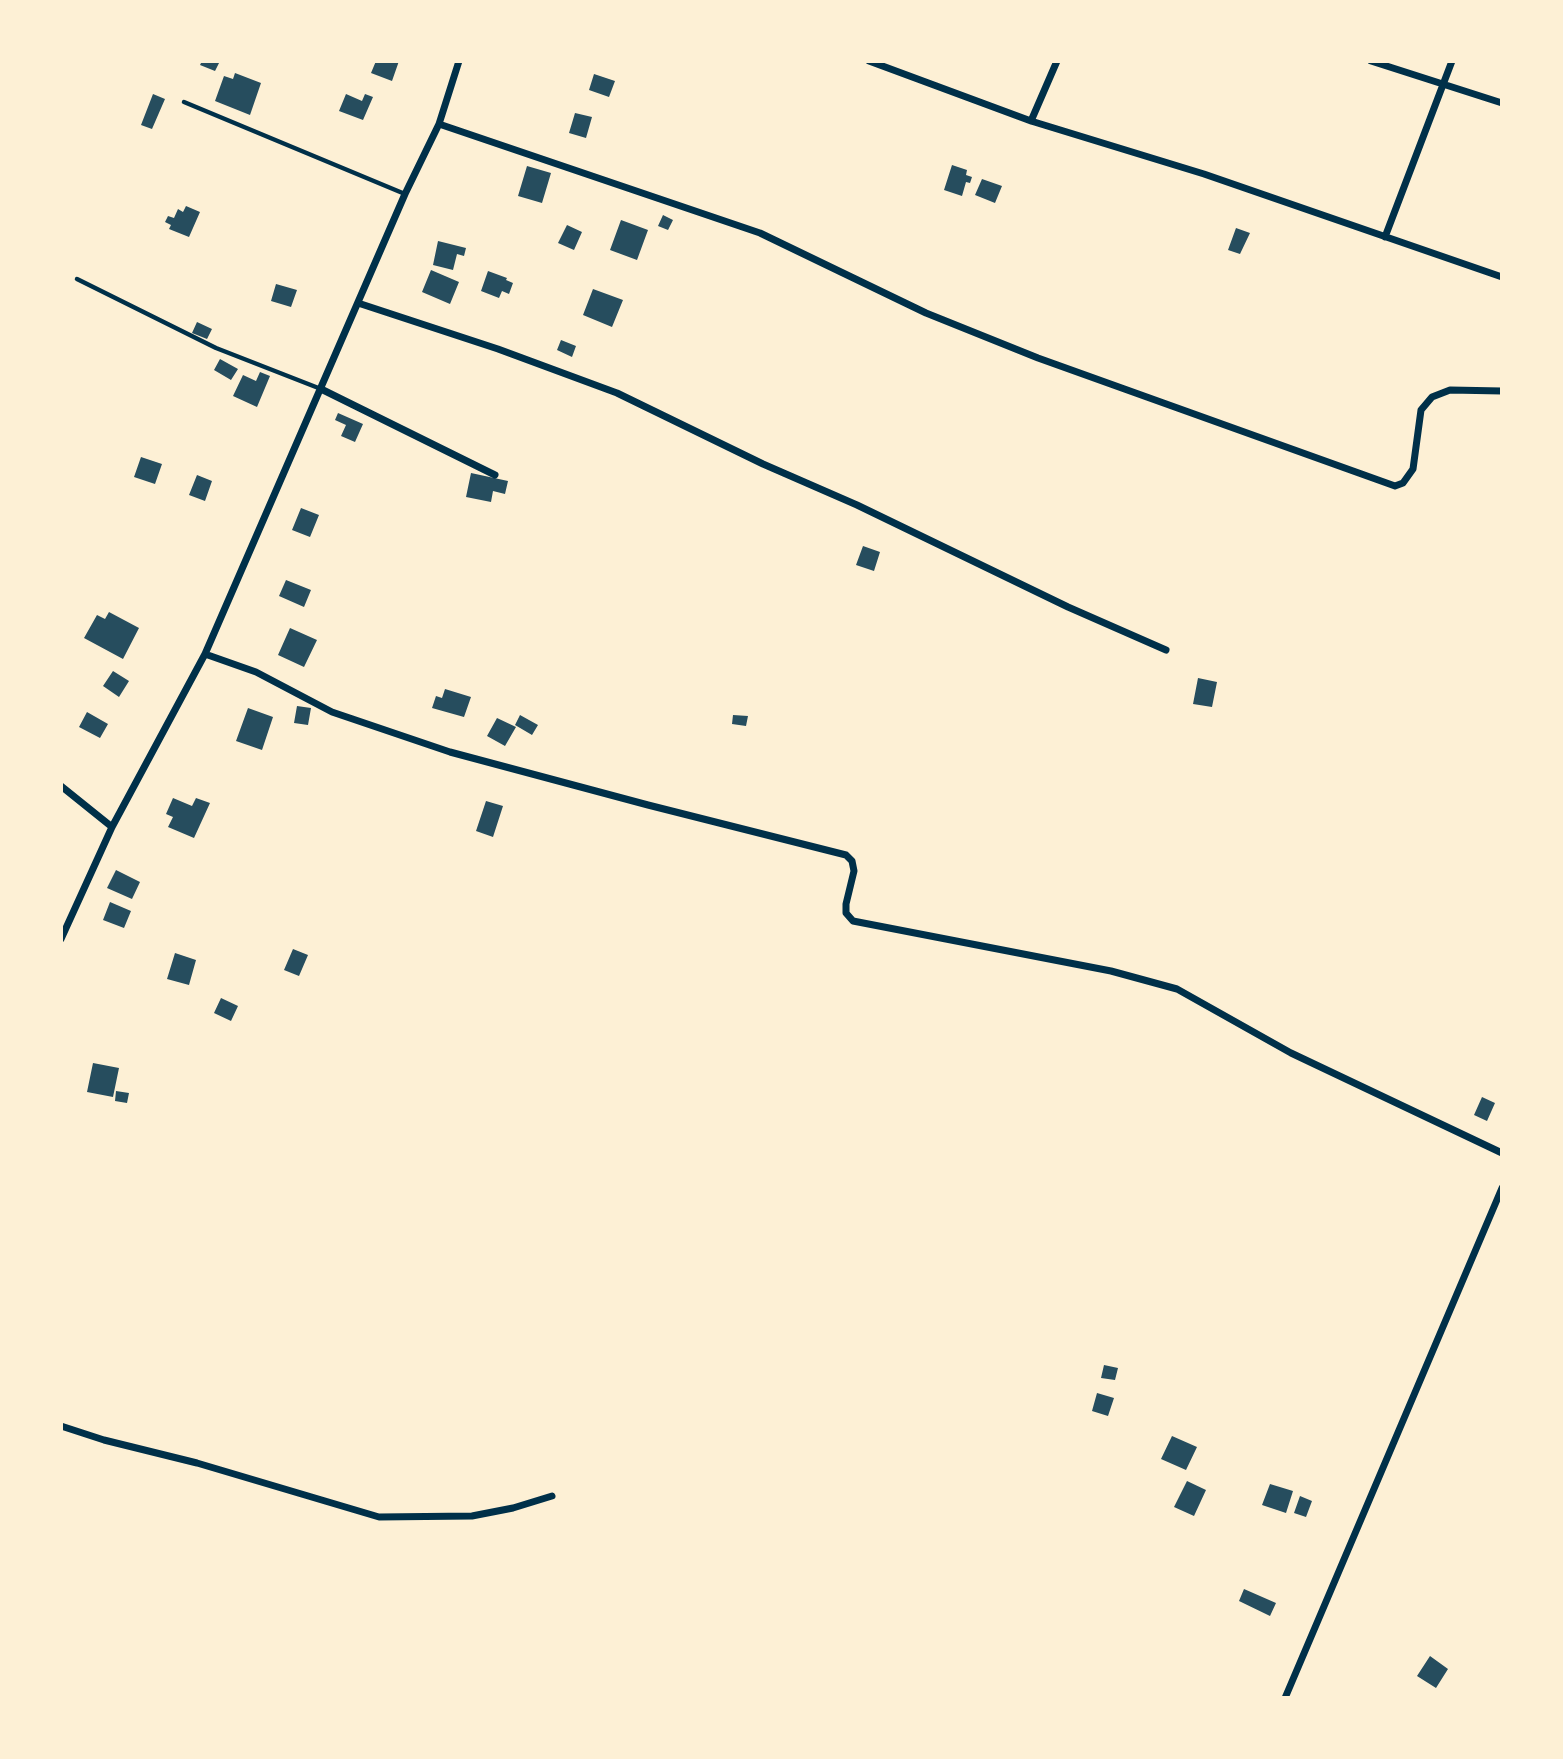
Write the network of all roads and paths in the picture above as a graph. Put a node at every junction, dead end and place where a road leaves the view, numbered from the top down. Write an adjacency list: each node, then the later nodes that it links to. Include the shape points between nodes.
1 (459, 61): 10 (street)
2 (869, 61): 9 (street)
3 (1057, 61): 9 (street)
4 (1371, 61): 6 (street)
5 (1452, 61): 6 (street)
6 (1444, 83): 8 (street); 12 (street)
7 (184, 102): 11 (lane)
8 (1502, 103)
9 (1031, 121): 12 (street, via 1204,174)
10 (439, 124): 11 (street); 17 (street, via 760,233 926,313 1026,354 1395,485 1403,483 1413,468 1421,410 1432,397 1450,390)
11 (405, 194): 15 (street)
12 (1385, 237): 13 (street)
13 (1502, 277)
14 (77, 279): 16 (lane, via 216,348)
15 (358, 303): 16 (street); 19 (street, via 617,393)
16 (321, 389): 18 (street); 20 (street)
17 (1502, 391)
18 (495, 475)
19 (1166, 650)
20 (205, 654): 22 (street); 24 (street, via 256,672 332,712 450,752 846,855 854,871 846,904 853,921 1111,971 1177,989 1291,1053)
21 (61, 786): 22 (street)
22 (112, 827): 23 (street)
23 (61, 939)
24 (1502, 1153)
25 (1502, 1188): 28 (street)
26 (61, 1426): 27 (street, via 379,1517 472,1516)
27 (552, 1496)
28 (1285, 1698)

